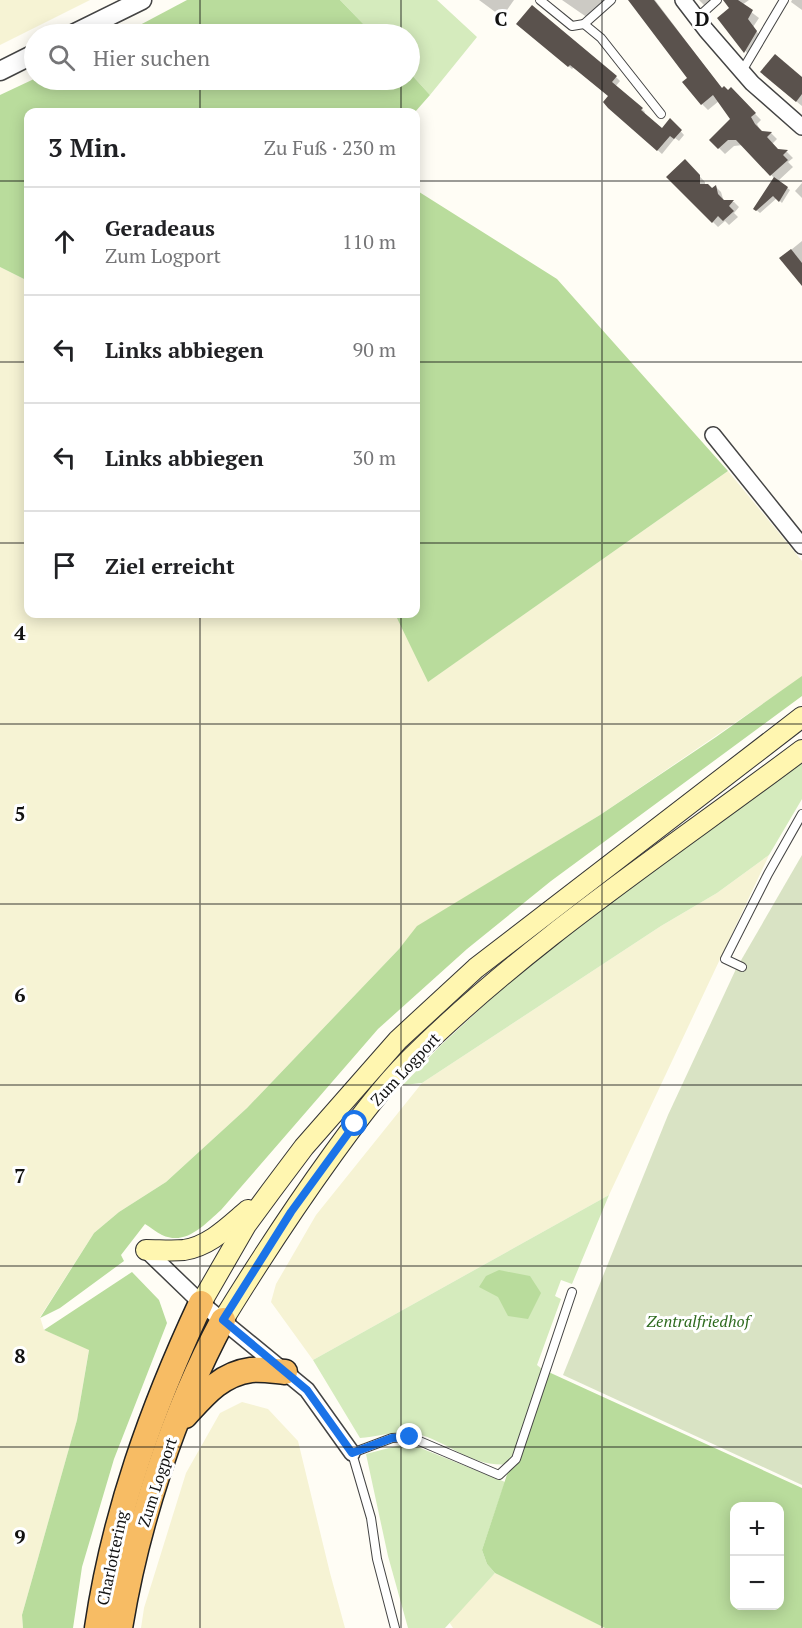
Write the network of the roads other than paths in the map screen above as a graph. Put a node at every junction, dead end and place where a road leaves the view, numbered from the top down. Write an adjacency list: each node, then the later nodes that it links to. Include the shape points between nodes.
1 (142, 0): 8 (street)
2 (540, 0): 9 (lane, via 572,26)
3 (611, 0): 9 (lane)
4 (683, 0): 7 (street)
5 (717, 0): 7 (lane)
6 (784, 0): 12 (lane)
7 (697, 18): 12 (street)
8 (93, 24)
9 (584, 24): 13 (lane, via 601,38)
10 (24, 59): 11 (street)
11 (0, 71)
12 (742, 71): 14 (street)
13 (661, 114)
14 (802, 127)
15 (713, 435): 16 (street)
16 (802, 546)
17 (802, 717): 21 (main road, Zum Logport, via 476,968 398,1040 304,1147)
18 (802, 750): 25 (main road, Zum Logport, via 582,910 493,982 409,1060 355,1124 291,1212)
19 (802, 814): 20 (lane, via 725,959)
20 (742, 968)
21 (271, 1191): 22 (main road, via 217,1237 182,1250); 24 (main road, Zum Logport, via 246,1225)
22 (146, 1250): 24 (street)
23 (573, 1292): 28 (lane, via 516,1459 500,1475 410,1437 392,1438)
24 (201, 1303): 25 (street); 29 (highway, Zum Logport, via 159,1398)
25 (223, 1320): 26 (street); 27 (highway, Zum Logport)
26 (285, 1372): 27 (highway, via 253,1370 231,1375 217,1383); 28 (street, via 307,1390)
27 (175, 1426): 30 (highway, Zum Logport)
28 (352, 1453): 33 (lane, via 371,1518)
29 (128, 1489): 31 (highway, Charlottering, via 111,1551)
30 (139, 1539): 32 (highway, Charlottering)
31 (98, 1628)
32 (120, 1628)
33 (394, 1628)

